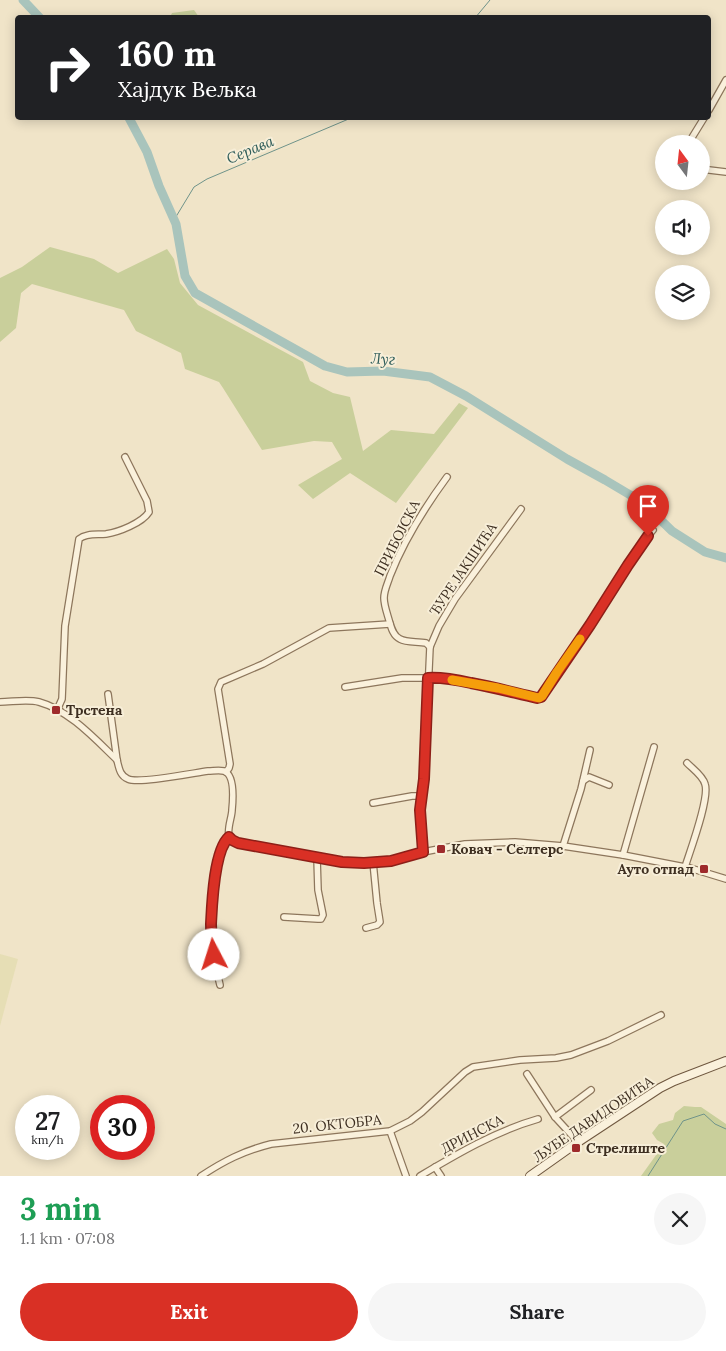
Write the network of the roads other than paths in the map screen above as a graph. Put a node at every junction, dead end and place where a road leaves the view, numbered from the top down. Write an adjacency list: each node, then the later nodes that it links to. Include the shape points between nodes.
1 (726, 80): 2 (street)
2 (711, 106)
3 (703, 120): 4 (street)
4 (694, 135)
5 (710, 171): 6 (street)
6 (726, 172)
7 (125, 457): 17 (street, via 150,512 121,530 79,539 65,626 62,699)
8 (448, 476): 11 (street, ПРИБОЈСКА, via 419,519 392,572 384,598)
9 (521, 509): 12 (street, ЂУРЕ ЈАКШИЋА, via 455,599)
10 (653, 530): 13 (street, via 539,698 462,681)
11 (390, 624): 12 (street, via 400,640 423,642); 22 (street, via 329,628 263,664 221,682 218,688 230,764)
12 (430, 647): 13 (street)
13 (428, 678): 14 (street, via 402,678); 25 (street)
14 (345, 687)
15 (108, 694): 20 (street)
16 (0, 702): 17 (street, via 33,701)
17 (57, 710): 20 (street)
18 (654, 747): 30 (street)
19 (590, 750): 23 (street)
20 (117, 760): 22 (street, via 119,770 133,780 220,770)
21 (687, 763): 33 (street, via 703,779 707,791)
22 (226, 772): 27 (street, via 232,783)
23 (583, 781): 24 (street, via 589,777); 28 (street)
24 (610, 785)
25 (422, 796): 26 (street); 29 (street)
26 (373, 803)
27 (229, 837): 31 (street, via 238,843); 37 (street, via 217,863 211,925)
28 (563, 846): 29 (street, via 514,842 465,844); 30 (street)
29 (423, 852): 32 (street, via 391,861)
30 (623, 855): 33 (street)
31 (317, 858): 32 (street); 35 (street, via 321,919)
32 (373, 862): 36 (street, via 380,922)
33 (685, 867): 34 (street)
34 (726, 879)
35 (284, 917)
36 (366, 928)
37 (220, 985)
38 (661, 1015): 44 (street, 20. ОКТОБРА, via 571,1055 473,1067 422,1112)
39 (726, 1061): 45 (main road, ЉУБЕ ДАВИДОВИЋА, via 665,1086)
40 (527, 1074): 42 (street)
41 (591, 1090): 42 (street)
42 (556, 1117): 45 (street)
43 (538, 1119): 46 (street, ДРИНСКА, via 502,1132)
44 (390, 1131): 47 (street, 20. ОКТОБРА, via 271,1144 241,1153); 48 (street)
45 (578, 1142): 51 (main road, ЉУБЕ ДАВИДОВИЋА)
46 (435, 1167): 49 (street, ДРИНСКА); 50 (street)
47 (201, 1176)
48 (406, 1176)
49 (420, 1176)
50 (441, 1176)
51 (530, 1176)

